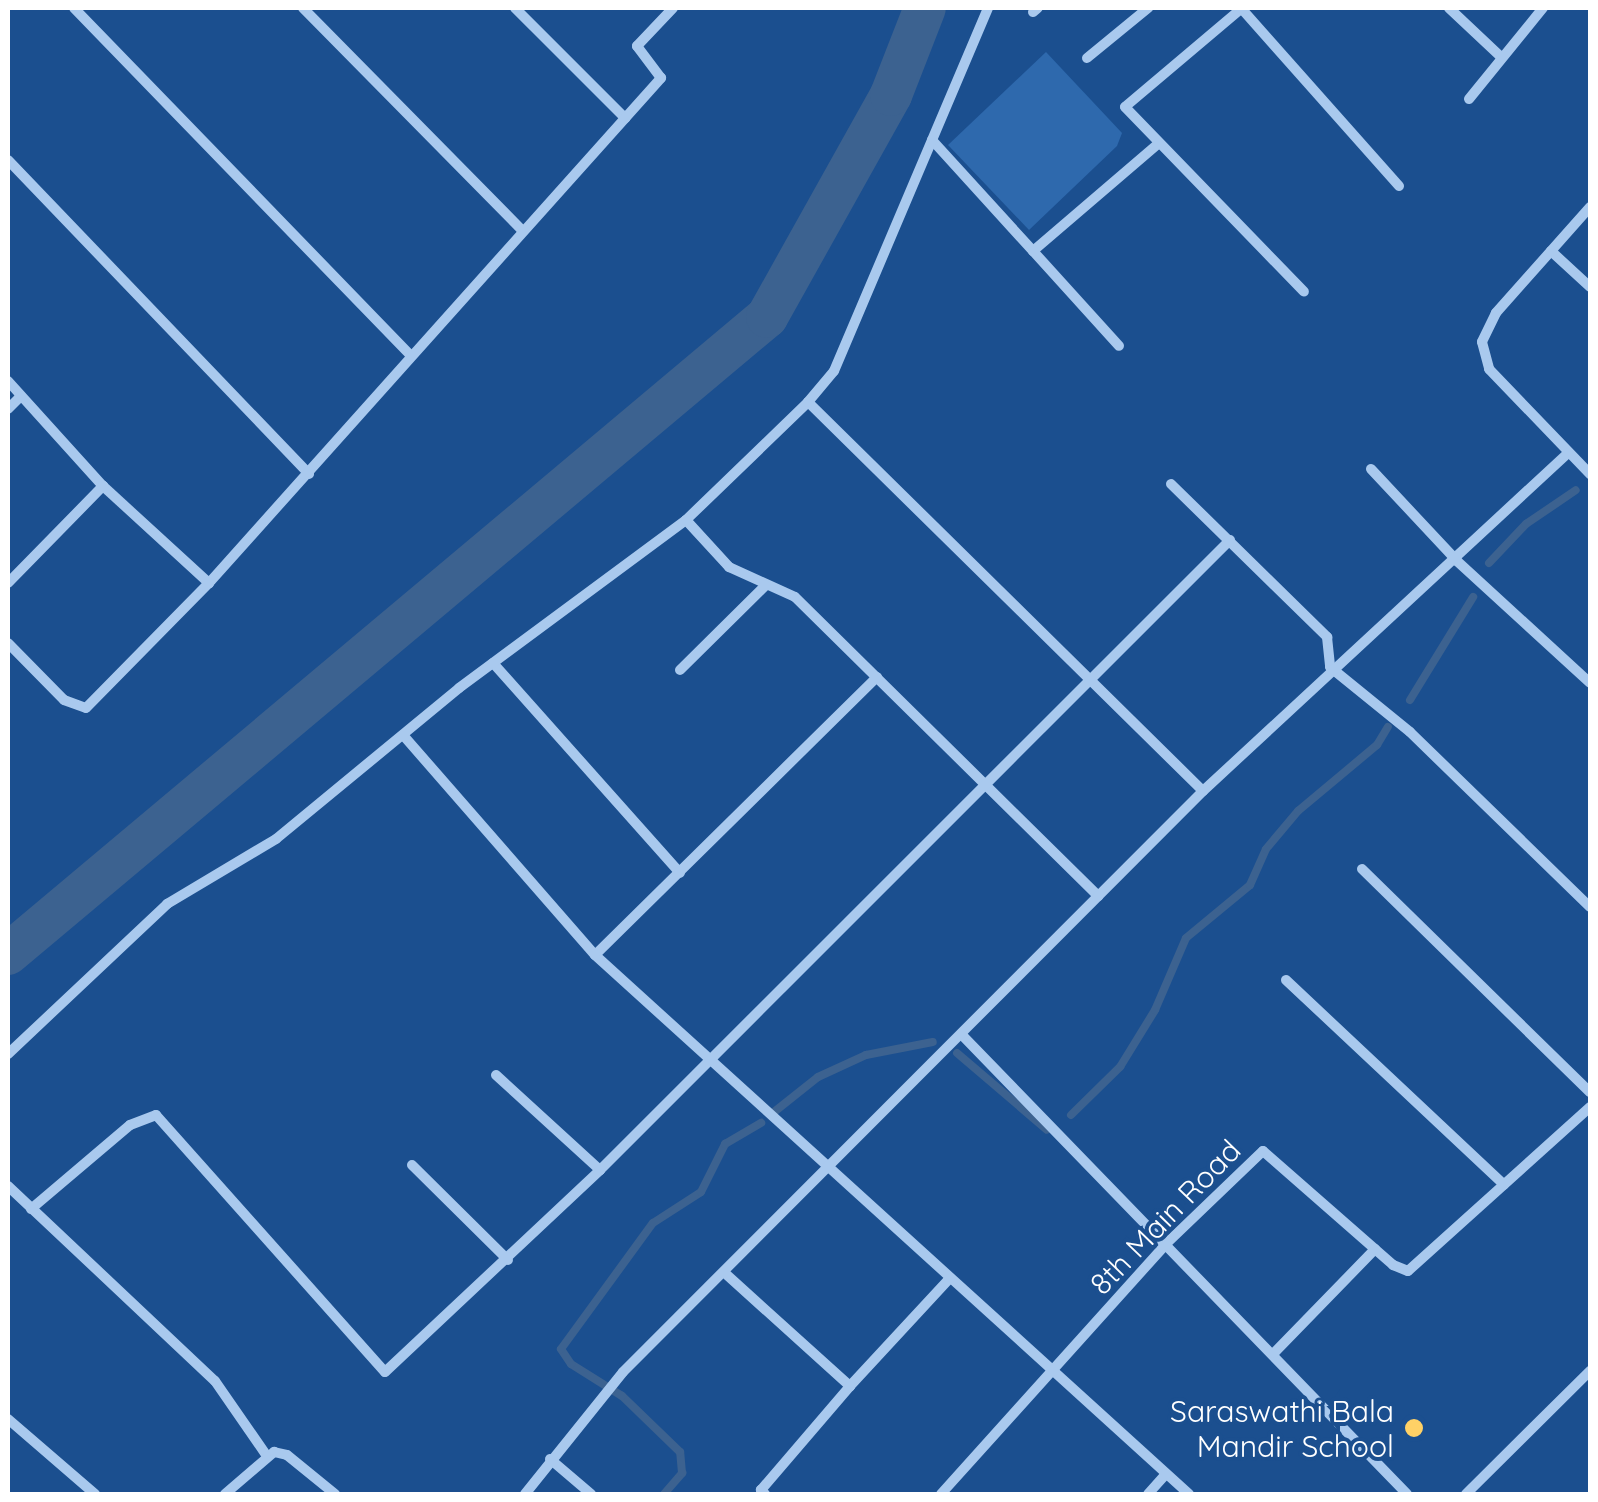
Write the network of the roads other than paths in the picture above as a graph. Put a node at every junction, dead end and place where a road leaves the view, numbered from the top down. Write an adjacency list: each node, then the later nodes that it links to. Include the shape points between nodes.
1 (74, 8): 25 (street)
2 (303, 8): 19 (street)
3 (516, 8): 13 (street)
4 (673, 8): 13 (street, via 637,46 661,78)
5 (988, 8): 14 (street)
6 (1148, 8): 11 (street)
7 (1242, 8): 15 (street, via 1125,107); 17 (street)
8 (1449, 8): 10 (street)
9 (1544, 8): 10 (street)
10 (1501, 57): 12 (street)
11 (1087, 58)
12 (1469, 99)
13 (625, 118): 19 (street)
14 (932, 140): 21 (street); 28 (street, via 834,370)
15 (1159, 143): 21 (street); 23 (street)
16 (8, 160): 32 (street)
17 (1400, 186)
18 (1590, 207): 20 (street)
19 (522, 230): 25 (street)
20 (1552, 251): 22 (street); 30 (street, via 1496,313 1482,342 1489,368)
21 (1033, 252): 24 (street)
22 (1590, 288)
23 (1304, 292)
24 (1119, 346)
25 (410, 354): 32 (street)
26 (8, 381): 27 (street)
27 (21, 396): 29 (street); 35 (street)
28 (808, 402): 36 (street); 48 (street)
29 (8, 409)
30 (1568, 453): 33 (street); 38 (street)
31 (1372, 469): 38 (street)
32 (309, 474): 40 (street)
33 (1590, 474)
34 (1171, 484): 37 (street)
35 (102, 486): 39 (street); 40 (street)
36 (686, 520): 41 (street, via 730,567); 43 (street)
37 (1230, 540): 44 (street, via 1327,637); 48 (street)
38 (1457, 560): 44 (street); 47 (street)
39 (8, 583)
40 (209, 583): 42 (street, via 86,708 64,700)
41 (766, 586): 45 (street); 46 (street, via 796,597)
42 (8, 643)
43 (493, 663): 49 (street); 53 (street)
44 (1330, 667): 51 (street); 55 (street, via 1410,732)
45 (680, 670)
46 (877, 678): 50 (street); 53 (street)
47 (1590, 683)
48 (1090, 685): 50 (street); 51 (street)
49 (403, 735): 56 (street); 59 (street, via 276,839 166,904)
50 (984, 783): 54 (street); 60 (street)
51 (1203, 791): 54 (street)
52 (1362, 869): 62 (street)
53 (680, 873): 56 (street)
54 (1098, 896): 58 (street)
55 (1590, 907)
56 (595, 955): 60 (street)
57 (1286, 980): 67 (street)
58 (962, 1036): 66 (street); 70 (street)
59 (8, 1054)
60 (708, 1060): 65 (street); 66 (street)
61 (496, 1075): 65 (street)
62 (1590, 1092)
63 (1590, 1107): 67 (street, 8th Main Road)
64 (412, 1165): 72 (street)
65 (600, 1170): 72 (street)
66 (829, 1171): 73 (street); 74 (street)
67 (1504, 1184): 71 (street, 8th Main Road, via 1408,1271)
68 (8, 1186): 69 (street)
69 (32, 1209): 72 (street, via 130,1125 156,1115 385,1372); 80 (street, via 216,1382)
70 (1167, 1243): 71 (street, 8th Main Road, via 1263,1151); 75 (street); 77 (street, 8th Main Road)
71 (1375, 1249): 75 (street)
72 (508, 1260)
73 (726, 1275): 78 (street); 81 (street, via 623,1372)
74 (948, 1279): 77 (street); 78 (street)
75 (1274, 1353): 92 (street)
76 (1590, 1371): 93 (street)
77 (1053, 1374): 82 (street); 89 (street, 8th Main Road)
78 (850, 1386): 88 (street, via 761,1490)
79 (8, 1419): 83 (street)
80 (267, 1456): 84 (street); 85 (street, via 288,1455)
81 (550, 1459): 86 (street); 87 (street)
82 (1166, 1474): 90 (street); 91 (street)
83 (95, 1494)
84 (225, 1494)
85 (335, 1494)
86 (525, 1494)
87 (592, 1494)
88 (765, 1494)
89 (941, 1494)
90 (1148, 1494)
91 (1189, 1494)
92 (1406, 1494)
93 (1466, 1494)

